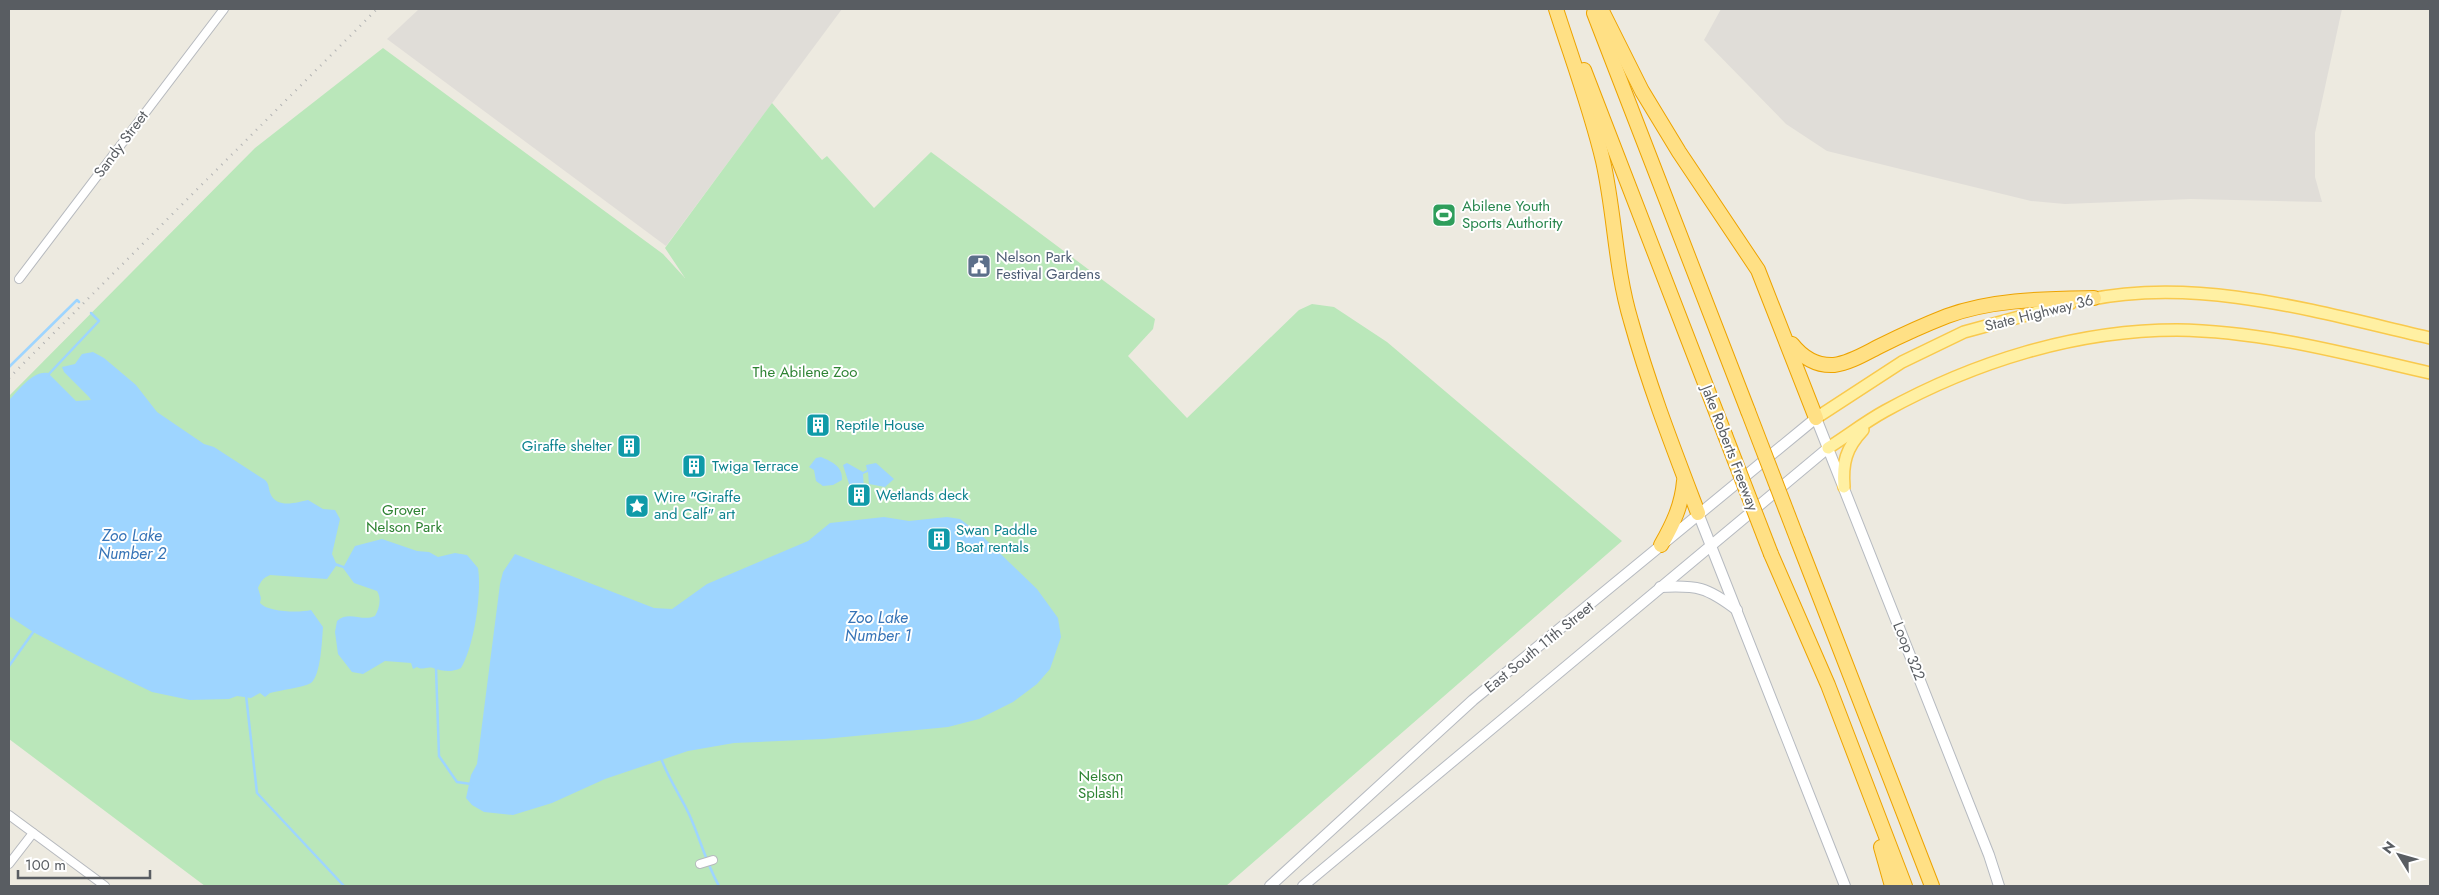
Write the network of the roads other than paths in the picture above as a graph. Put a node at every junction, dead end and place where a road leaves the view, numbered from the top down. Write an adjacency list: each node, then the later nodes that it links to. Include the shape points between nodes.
1 (224, 9): 5 (street, Sandy Street)
2 (1558, 9): 13 (highway, via 1602,160 1616,257 1630,319); 20 (highway, Jake Roberts Freeway, bridge, via 1770,554 1828,685)
3 (1592, 9): 32 (highway, Jake Roberts Freeway, bridge)
4 (1601, 9): 7 (highway, via 1642,91 1758,270)
5 (19, 279)
6 (2094, 298): 7 (highway, via 2038,299 1976,308 1930,323 1834,365 1816,363 1801,356); 8 (main road, State Highway 36, via 2159,292 2262,300); 10 (main road, State Highway 36, via 1964,332 1902,362)
7 (1785, 334): 10 (highway)
8 (2430, 338)
9 (2430, 373): 11 (main road, via 2283,341 2210,332 2136,332 2093,337 2013,355 1931,388)
10 (1816, 418): 12 (main road, Loop 322); 15 (main road, East South 11th Street)
11 (1873, 419): 12 (main road); 14 (main road, via 1845,454 1842,468)
12 (1828, 448): 14 (main road, Loop 322); 16 (main road, East South 11th Street)
13 (1685, 477): 15 (highway); 17 (highway, via 1679,508)
14 (1844, 487): 33 (main road, Loop 322)
15 (1698, 513): 16 (main road); 17 (main road, East South 11th Street)
16 (1711, 544): 18 (main road, East South 11th Street); 19 (main road)
17 (1661, 545): 27 (main road, East South 11th Street, via 1473,700)
18 (1660, 587): 19 (main road, via 1709,590); 28 (main road, East South 11th Street)
19 (1738, 612): 29 (main road)
20 (1864, 782): 30 (highway); 31 (highway, Jake Roberts Freeway)
21 (9, 815): 22 (street)
22 (33, 833): 24 (street); 26 (street)
23 (713, 860): 25 (street)
24 (9, 864)
25 (700, 864)
26 (105, 886)
27 (1270, 886)
28 (1303, 886)
29 (1845, 886)
30 (1892, 886)
31 (1905, 886)
32 (1932, 886)
33 (1999, 886)

